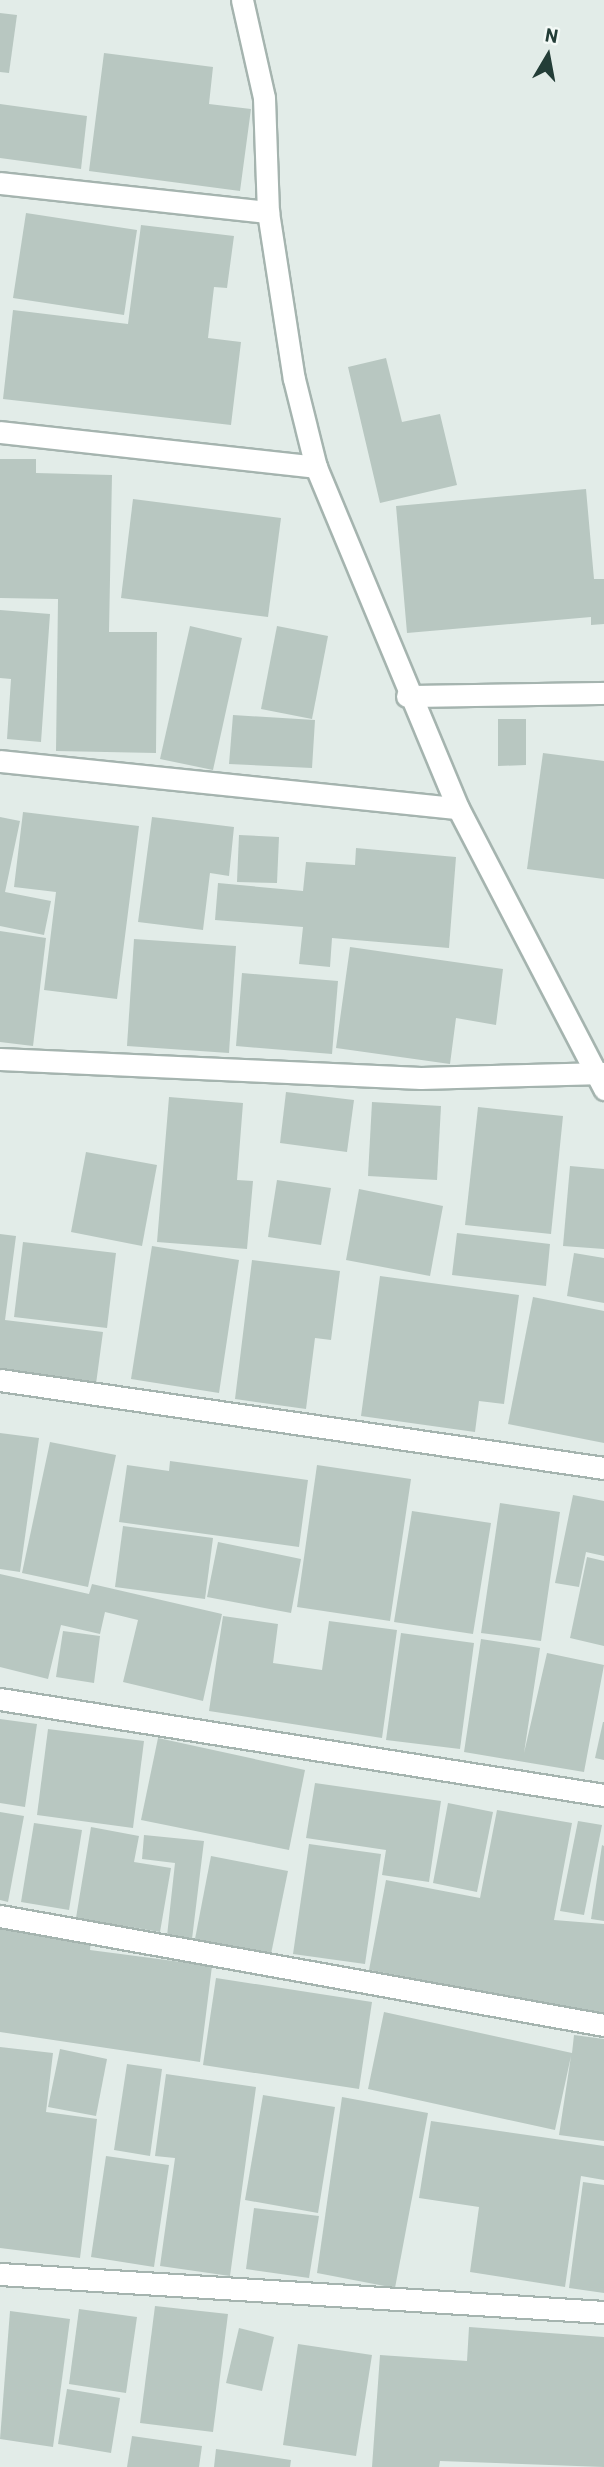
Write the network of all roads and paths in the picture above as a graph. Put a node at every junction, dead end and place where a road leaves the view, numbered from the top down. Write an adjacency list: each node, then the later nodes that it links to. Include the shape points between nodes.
1 (242, 0): 3 (street, via 264,98)
2 (0, 183): 3 (street)
3 (268, 212): 5 (street, via 294,379)
4 (0, 432): 5 (street)
5 (316, 467): 7 (street)
6 (604, 693): 7 (street)
7 (407, 696): 9 (street)
8 (0, 761): 9 (street)
9 (458, 808): 11 (street)
10 (0, 1059): 11 (street, via 421,1079)
11 (602, 1078)
12 (0, 1380): 13 (street)
13 (604, 1468)
14 (0, 1699): 15 (street)
15 (604, 1795)
16 (0, 1916): 17 (street)
17 (604, 2025)
18 (0, 2274): 19 (street)
19 (604, 2312)

